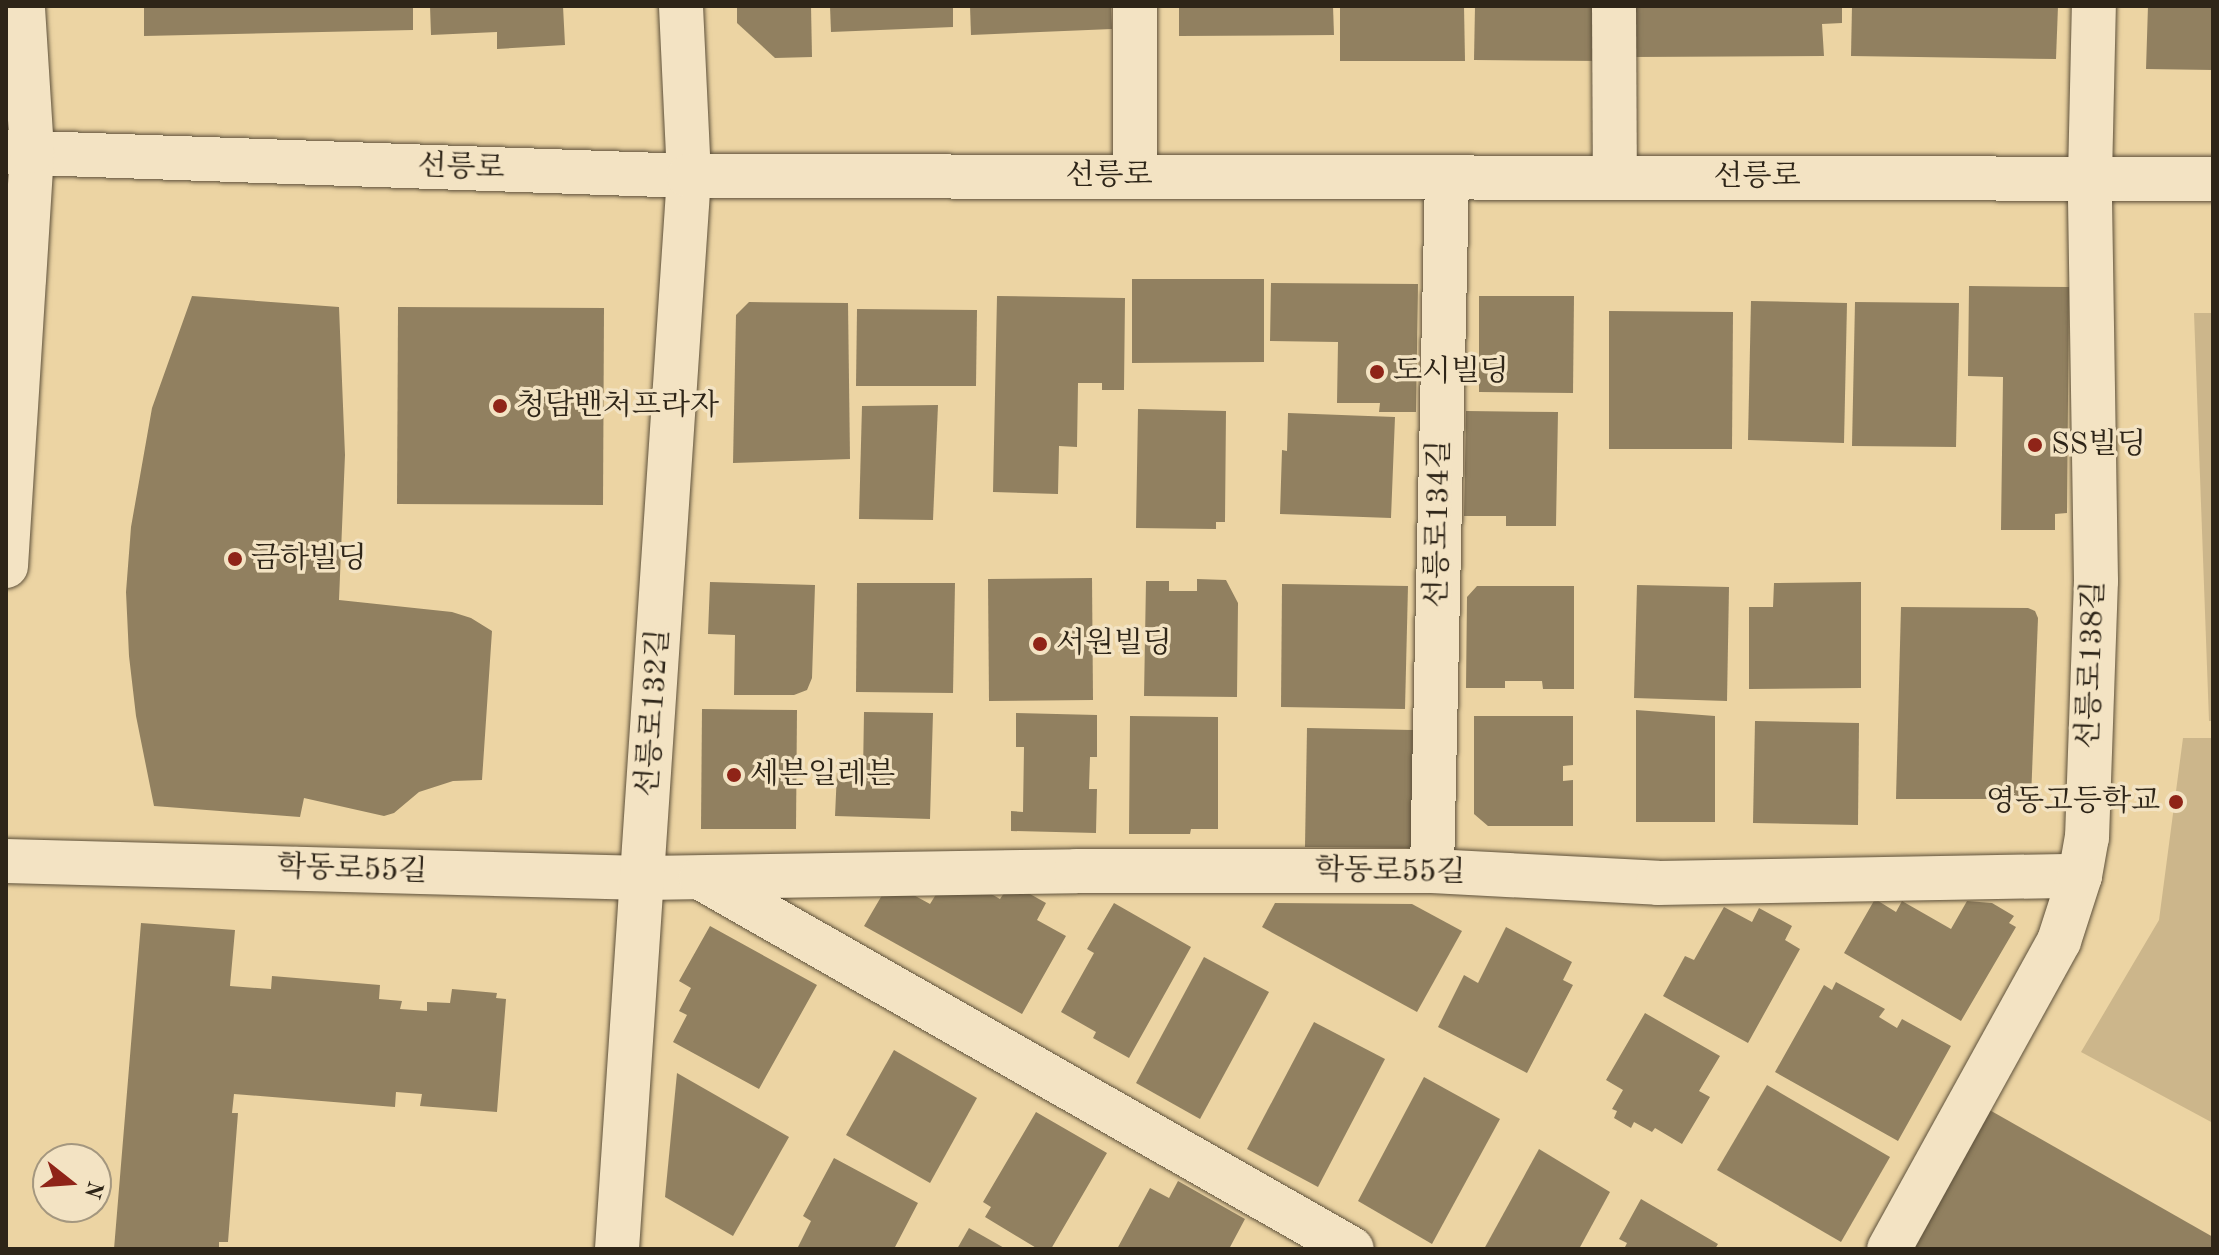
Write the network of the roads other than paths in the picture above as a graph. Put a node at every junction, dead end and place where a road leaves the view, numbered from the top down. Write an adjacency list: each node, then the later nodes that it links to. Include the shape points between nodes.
1 (23, 6): 6 (street)
2 (681, 6): 7 (street, 선릉로132길)
3 (1135, 6): 8 (street)
4 (1614, 6): 11 (street)
5 (2094, 6): 10 (street, 선릉로138길)
6 (19, 152): 7 (street, 선릉로); 13 (street)
7 (689, 176): 8 (street, 선릉로); 18 (street, 선릉로132길)
8 (1135, 176): 9 (street, 선릉로)
9 (1447, 177): 11 (street, 선릉로); 15 (street, 선릉로134길)
10 (2090, 177): 11 (street, 선릉로); 12 (street, 선릉로); 16 (street, 선릉로138길, via 2096,581 2087,838)
11 (1615, 178)
12 (2213, 179)
13 (6, 566)
14 (6, 861): 18 (street, 학동로55길)
15 (1432, 871): 16 (street, 학동로55길, via 1658,883); 17 (street, 학동로55길)
16 (2080, 876): 21 (street, 선릉로138길, via 2059,941)
17 (699, 877): 18 (street, 학동로55길); 20 (street)
18 (644, 878): 19 (street, 선릉로132길)
19 (617, 1249)
20 (1352, 1249)
21 (1889, 1249)

